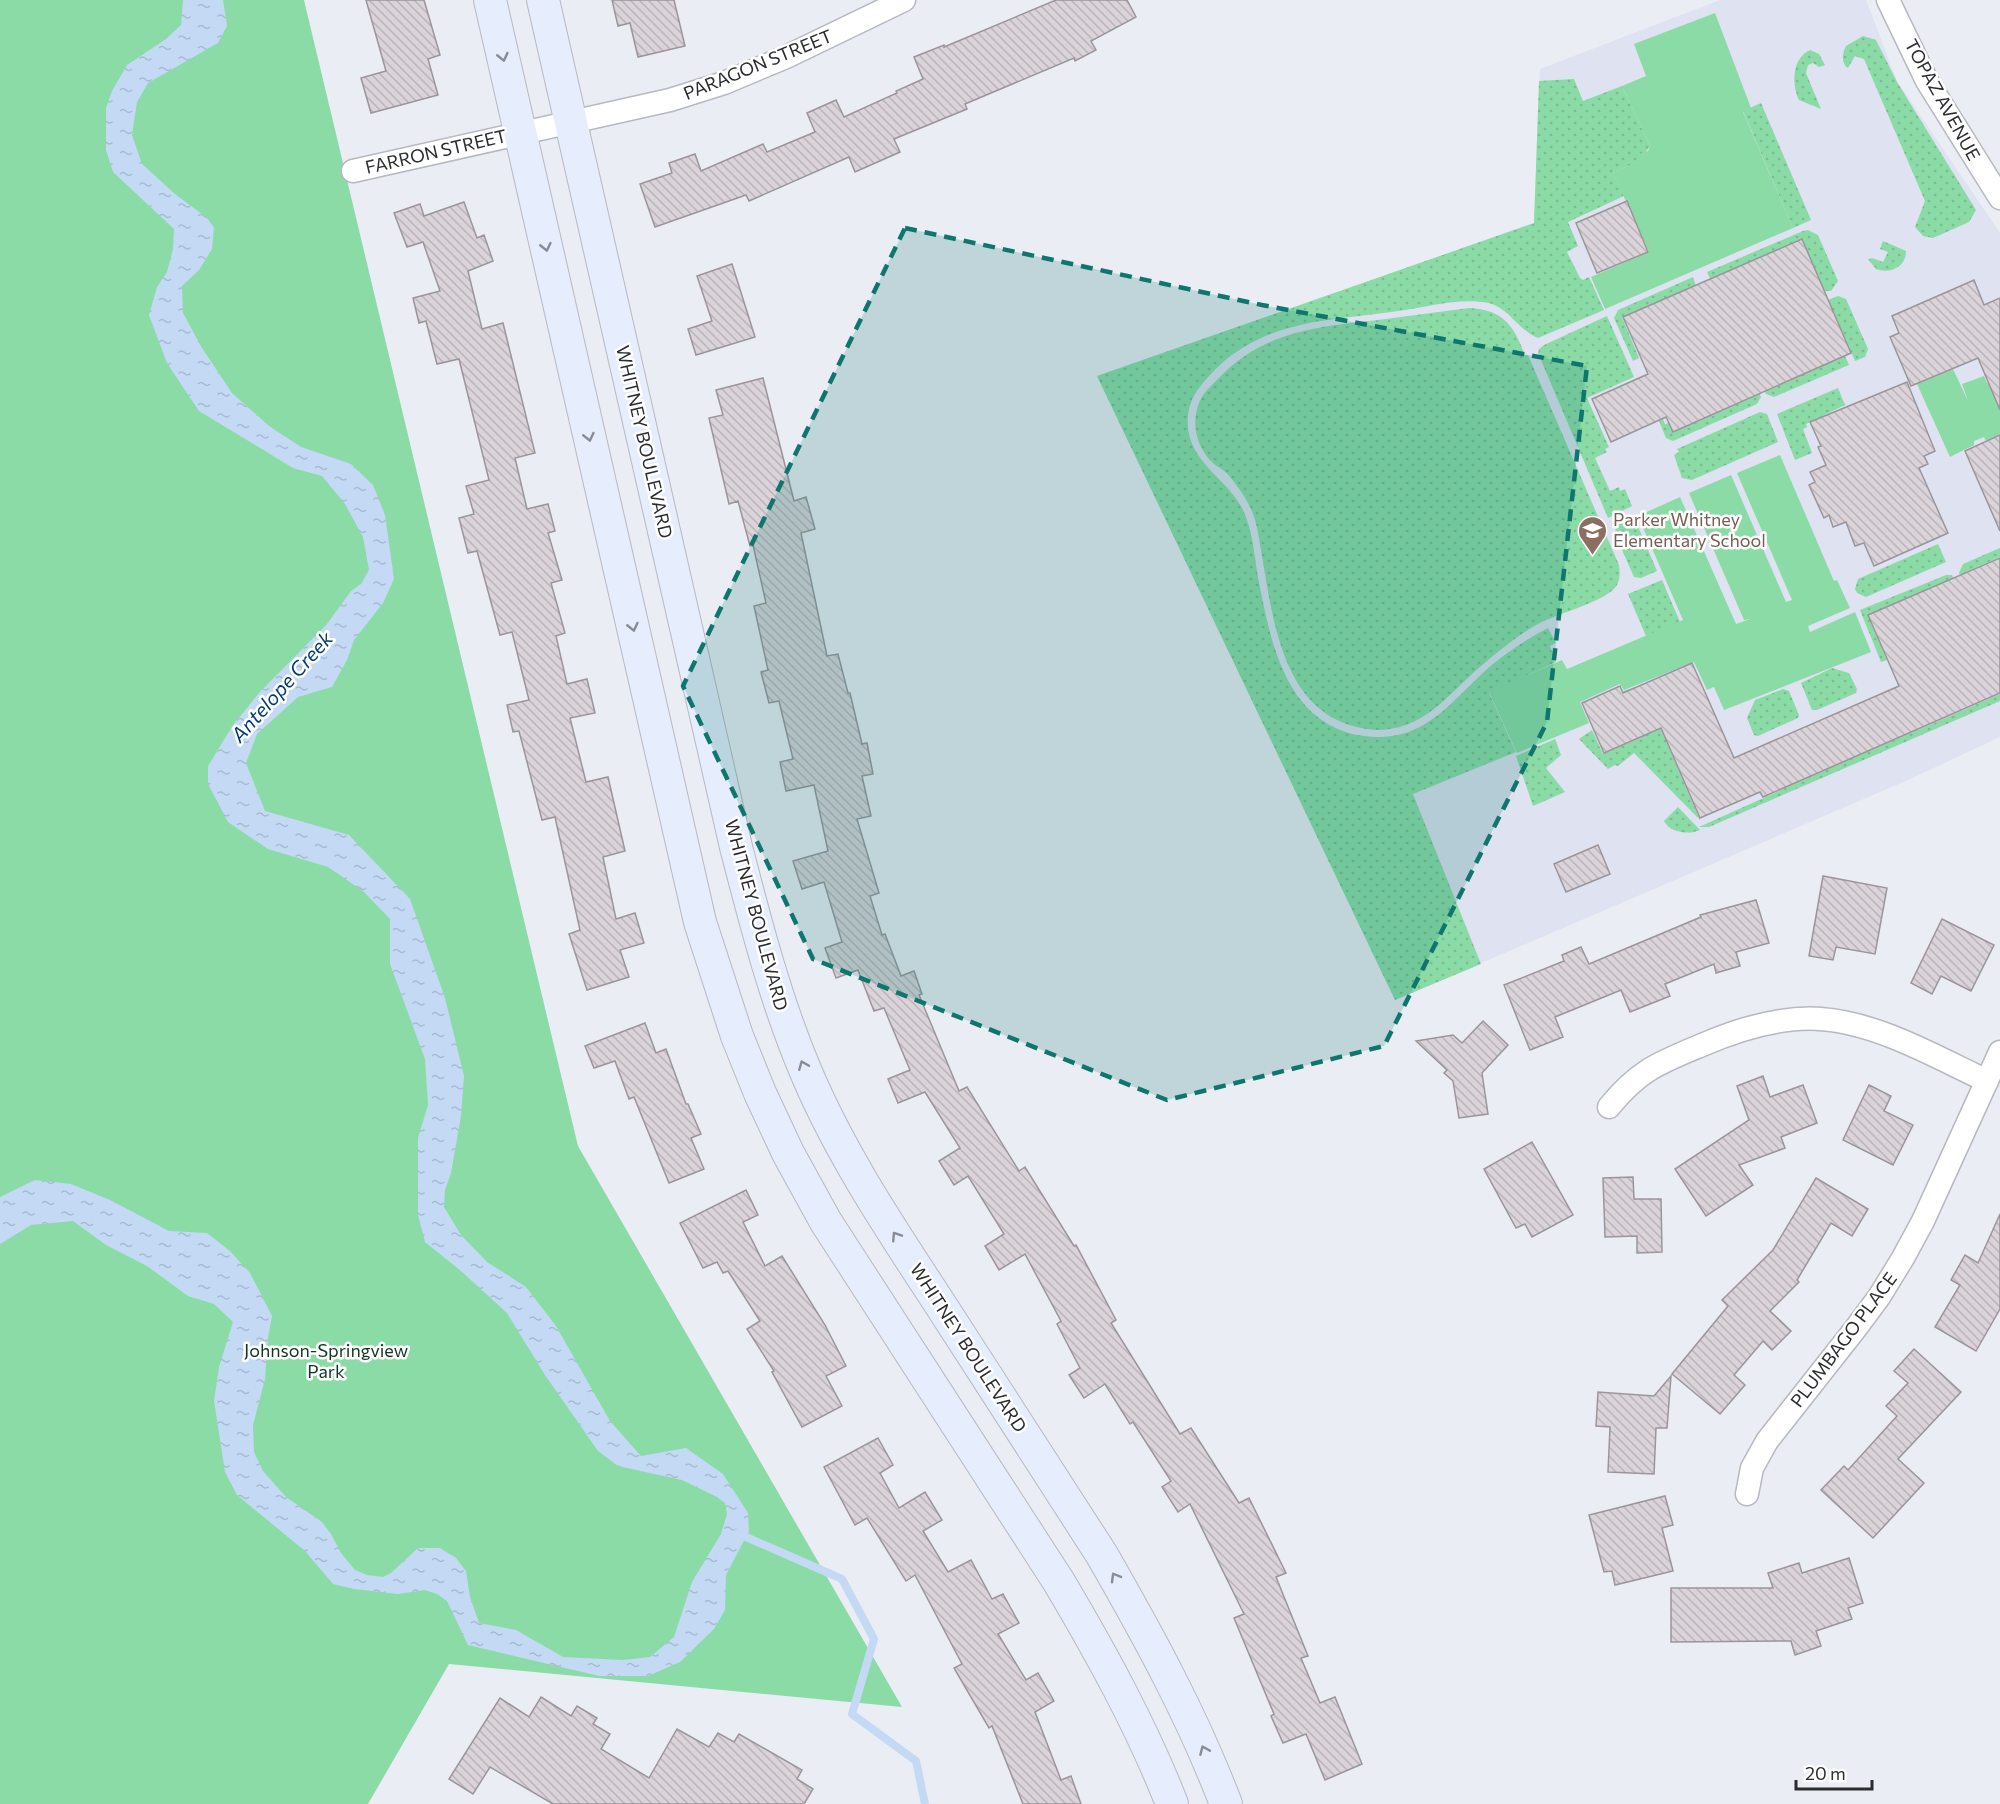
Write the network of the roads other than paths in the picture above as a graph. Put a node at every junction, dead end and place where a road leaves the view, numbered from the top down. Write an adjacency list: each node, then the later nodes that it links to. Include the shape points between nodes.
1 (490, 0): 6 (street, one-way to 6)
2 (543, 0): 5 (street, WHITNEY BOULEVARD)
3 (904, 0): 5 (street, PARAGON STREET, via 724,82 670,100)
4 (1888, 0): 8 (street, TOPAZ AVENUE, via 1927,81)
5 (571, 122): 6 (street, PARAGON STREET); 14 (street, WHITNEY BOULEVARD, one-way to 5, via 1157,1651 1102,1555 871,1197 834,1130 785,1019 766,964 736,847)
6 (520, 133): 7 (street, FARRON STREET); 13 (street, one-way to 13, via 698,912 737,1036 788,1153 826,1222 1059,1582 1119,1689)
7 (353, 171)
8 (2000, 198)
9 (2000, 1052): 10 (street, PLUMBAGO PLACE)
10 (1987, 1081): 11 (street, via 1882,1033 1821,1018 1792,1019 1758,1024 1662,1062 1641,1073); 12 (street, PLUMBAGO PLACE, via 1903,1258 1862,1320 1767,1441 1752,1468)
11 (1609, 1107)
12 (1747, 1494)
13 (1172, 1804)
14 (1226, 1804)

